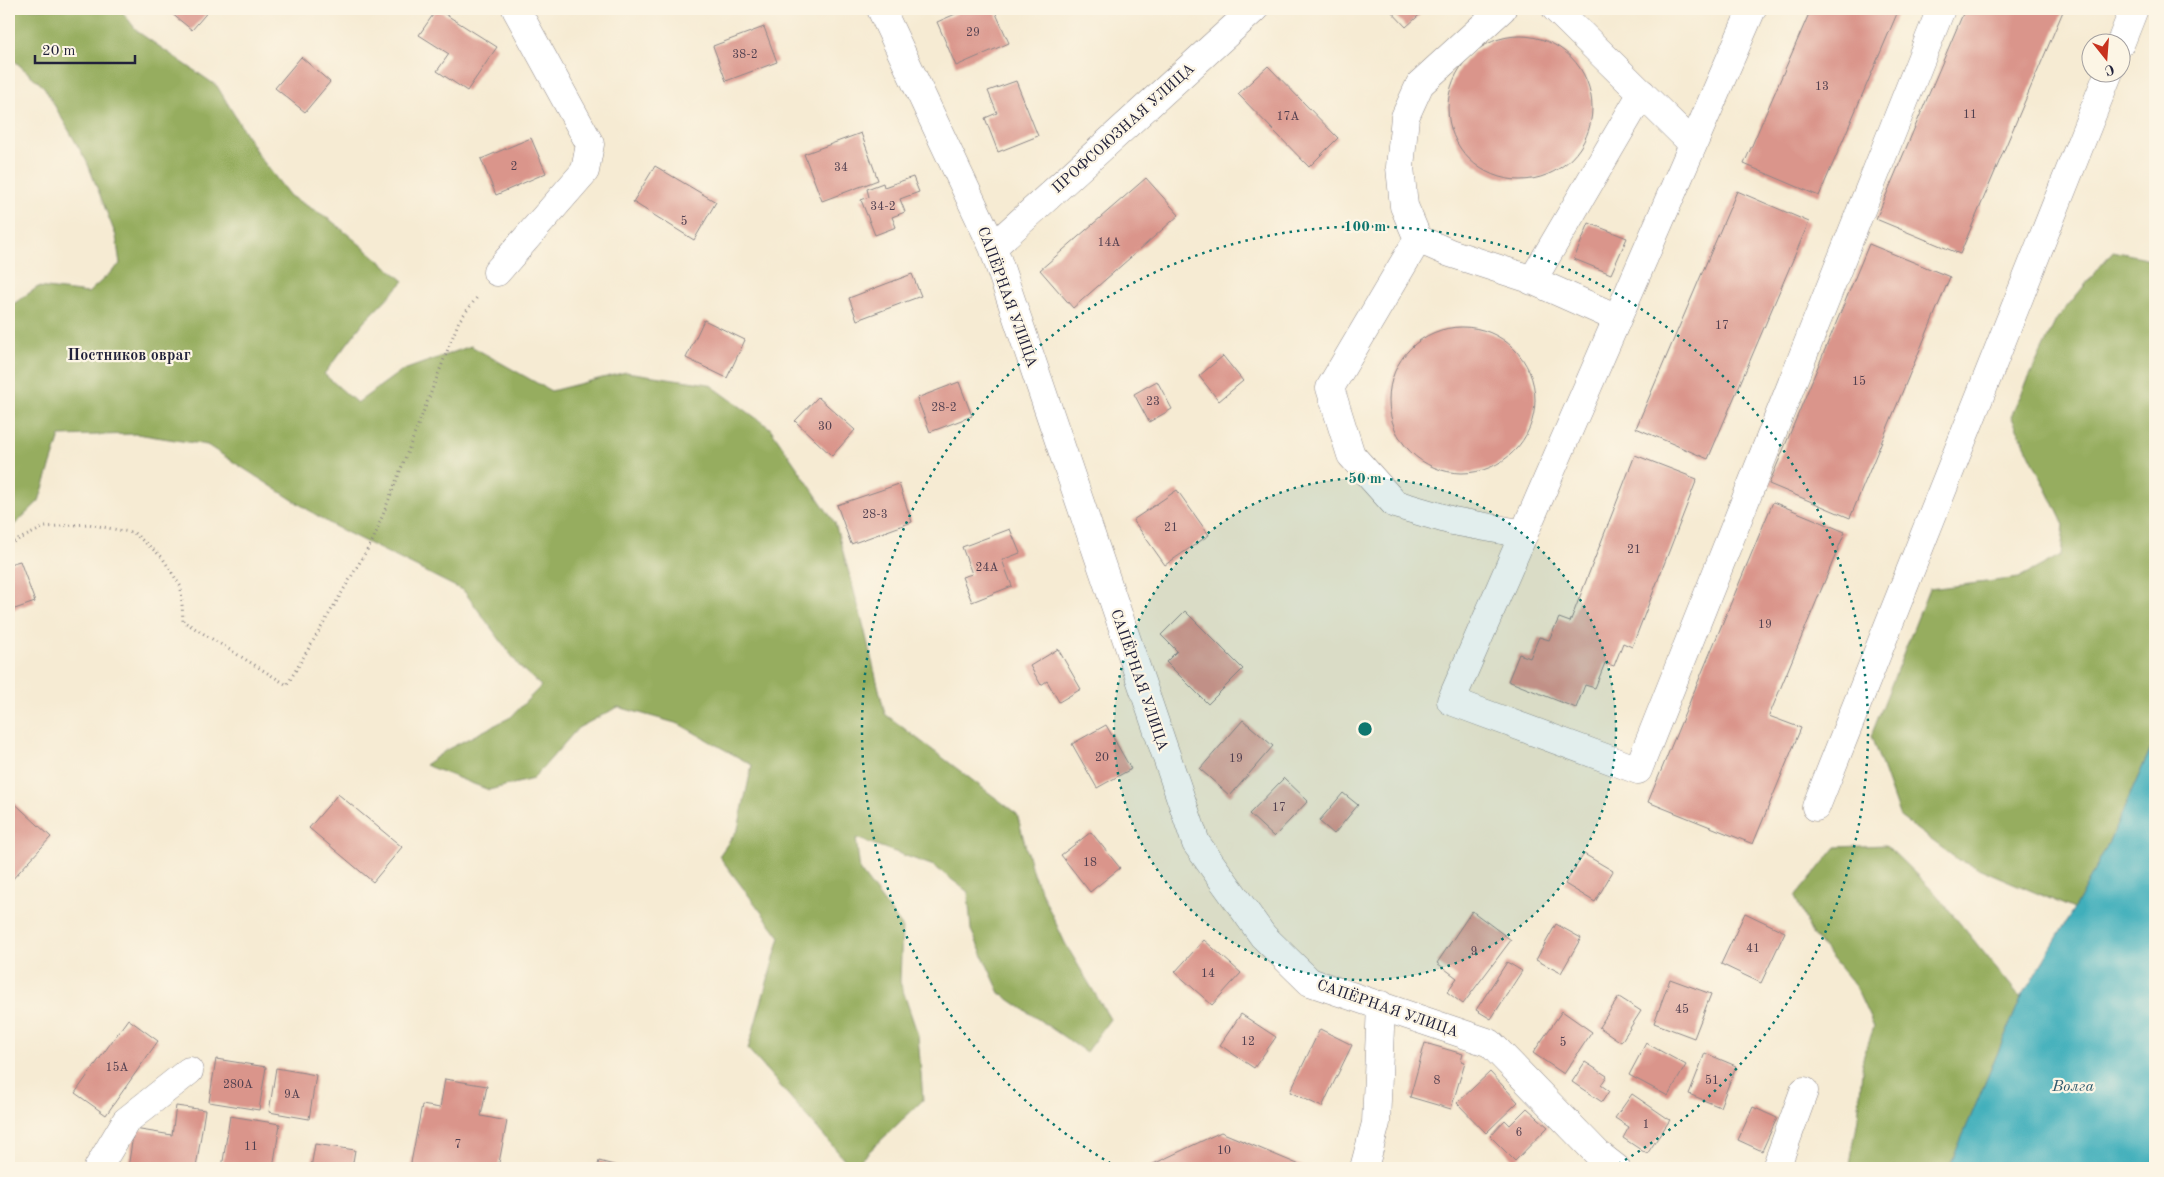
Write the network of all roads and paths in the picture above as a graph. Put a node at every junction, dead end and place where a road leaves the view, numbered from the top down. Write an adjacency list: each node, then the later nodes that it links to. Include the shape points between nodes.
1 (516, 9): 15 (street, via 590,144 585,171)
2 (881, 9): 14 (street, САПЁРНАЯ УЛИЦА)
3 (1254, 9): 14 (street, ПРОФСОЮЗНАЯ УЛИЦА)
4 (1502, 9): 13 (street, via 1420,84 1405,117 1400,167 1404,206)
5 (1556, 9): 11 (street)
6 (1752, 9): 12 (street)
7 (1940, 9): 19 (street, via 1638,770 1451,701)
8 (2134, 9): 9 (street)
9 (2125, 32)
10 (2105, 82): 21 (street)
11 (1642, 93): 12 (street); 16 (street)
12 (1693, 144): 17 (street)
13 (1418, 239): 16 (street); 19 (street, via 1330,388 1351,455 1395,504 1453,522)
14 (993, 247): 22 (street, САПЁРНАЯ УЛИЦА, via 1196,843 1263,936 1310,982)
15 (497, 272)
16 (1532, 281): 17 (street)
17 (1617, 318): 19 (street)
18 (459, 321): 20 (path, via 373,540 287,685 183,621 181,587 162,557 134,533 88,524 45,527)
19 (1524, 534)
20 (9, 544)
21 (1816, 807)
22 (1381, 1005): 26 (street, via 1376,1124); 27 (street, САПЁРНАЯ УЛИЦА, via 1490,1043 1592,1148)
23 (189, 1070): 25 (street, via 126,1121)
24 (1804, 1090): 28 (street)
25 (98, 1168)
26 (1364, 1168)
27 (1616, 1168)
28 (1776, 1168)

